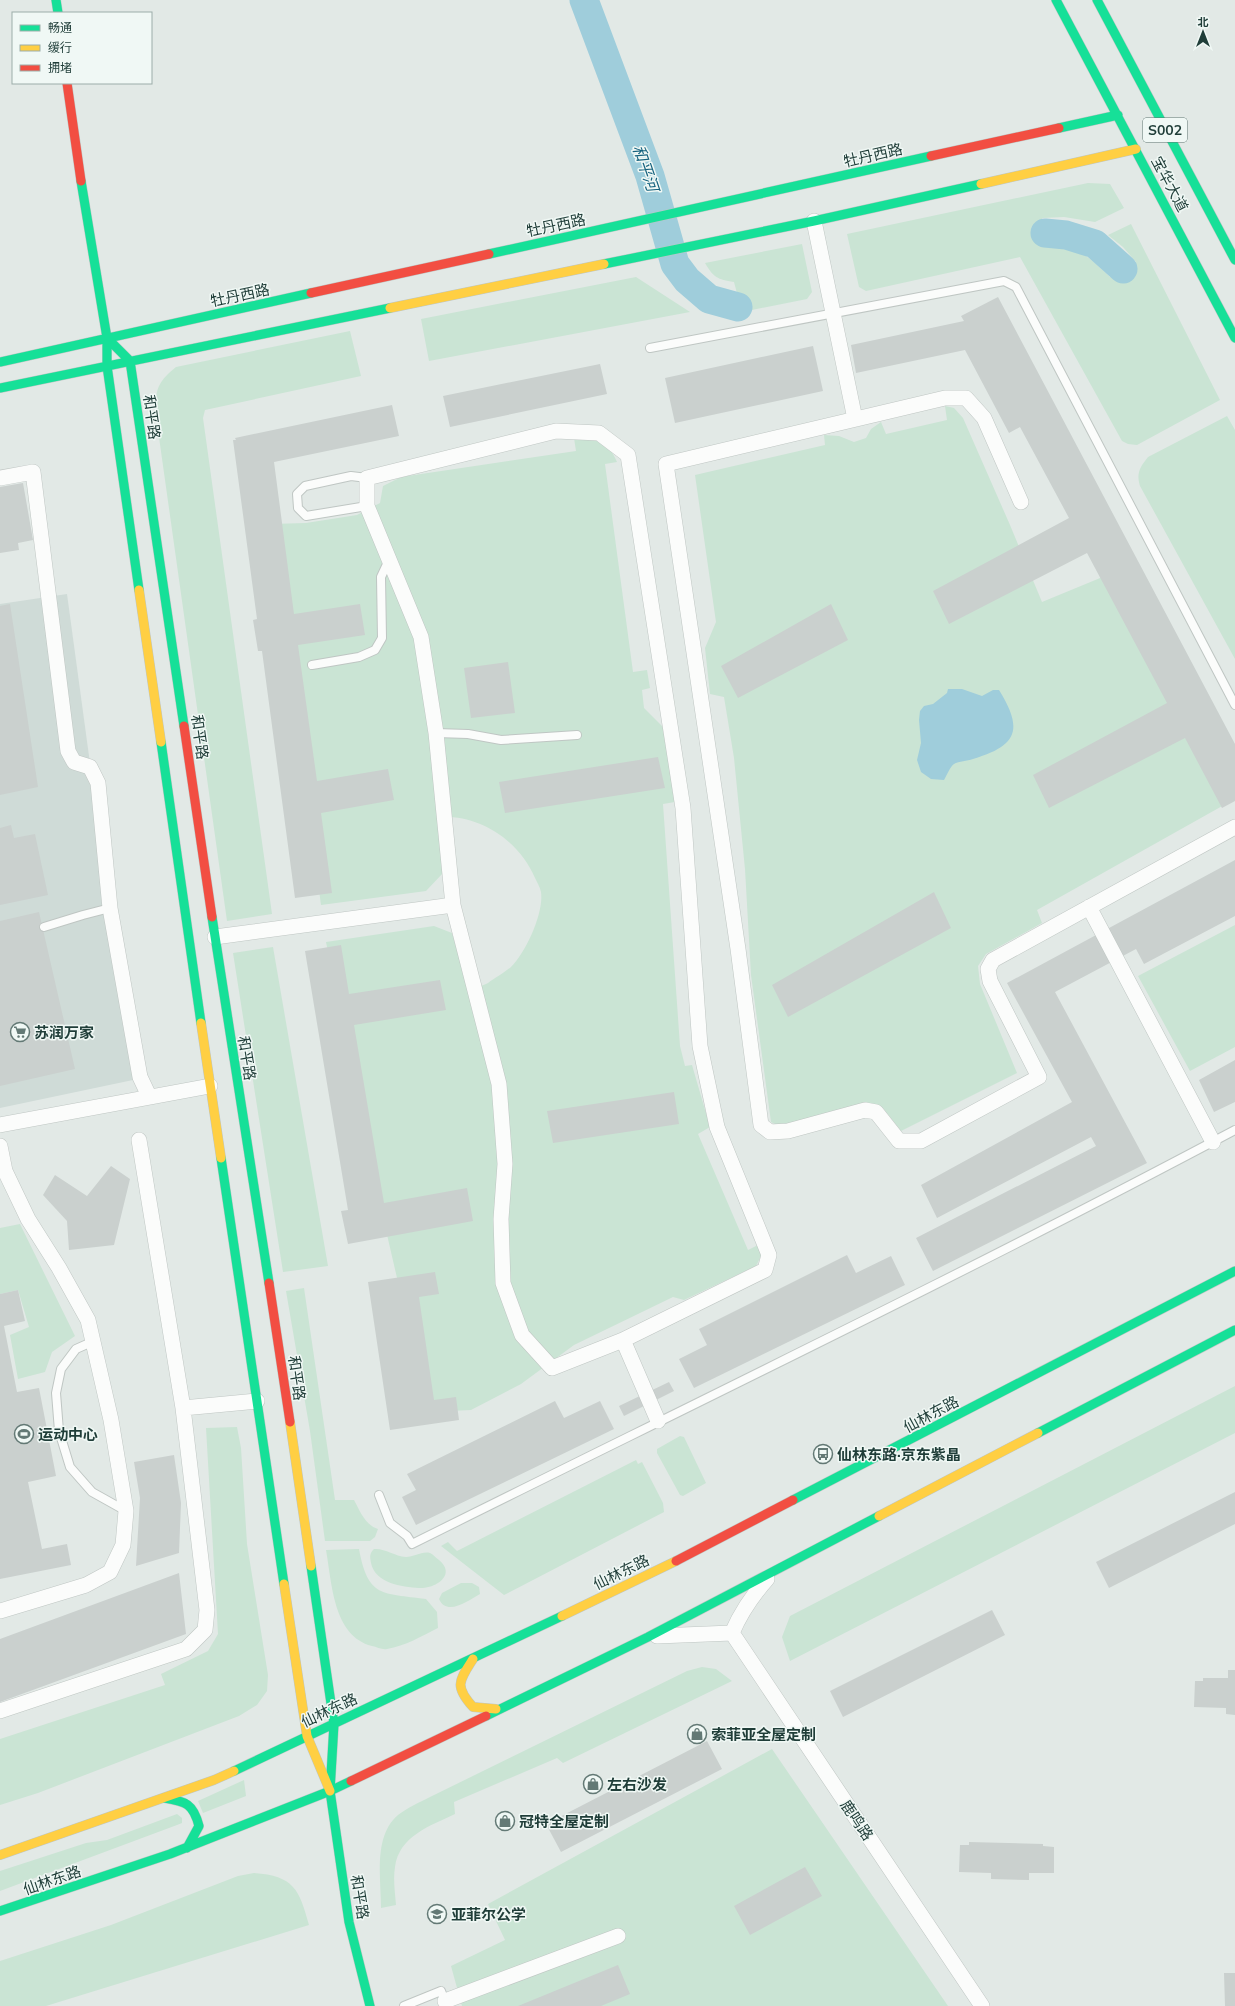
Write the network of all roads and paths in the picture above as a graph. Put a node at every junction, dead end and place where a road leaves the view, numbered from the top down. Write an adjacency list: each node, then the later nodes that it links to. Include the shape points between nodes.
1 (56, 0): 4 (street)
2 (1056, 0): 6 (street, 宝华大道)
3 (1097, 0): 9 (street, 宝华大道 / S002)
4 (58, 12)
5 (67, 84): 11 (street, 和平路)
6 (1118, 115): 7 (street, 宝华大道); 11 (street, 牡丹西路)
7 (1136, 149): 8 (street); 12 (street, 宝华大道)
8 (814, 221): 10 (street); 14 (street)
9 (1235, 260)
10 (834, 313): 13 (lane); 18 (street); 25 (lane, via 1004,281 1016,287)
11 (107, 338): 14 (street); 15 (street, 牡丹西路); 16 (street, 和平路)
12 (1235, 338)
13 (650, 348)
14 (130, 361): 16 (street); 33 (street, 和平路)
15 (0, 362)
16 (107, 366): 17 (street); 34 (street, 和平路)
17 (0, 388)
18 (855, 419): 21 (street, via 945,398 966,398 984,418); 30 (street, via 666,464 737,941 761,1125 770,1132 788,1131 865,1110 876,1112 899,1141 920,1141 1039,1077 990,981 988,969 993,960)
19 (0, 478): 31 (street, via 33,472 68,751 74,762 90,767 98,782)
20 (367, 478): 22 (street); 22 (lane, via 351,476 306,486 297,494 298,508 306,516); 43 (street, via 556,431 599,433 628,455 683,808 700,1046 717,1127 769,1255 765,1270)
21 (1021, 502)
22 (368, 506): 23 (street)
23 (389, 560): 24 (lane, via 381,577 382,638 375,650 359,657); 26 (street, via 421,637)
24 (312, 665)
25 (1235, 705)
26 (436, 733): 27 (lane, via 468,734 501,740); 29 (street)
27 (577, 735)
28 (1235, 827): 30 (street)
29 (452, 905): 33 (street); 43 (street, via 499,1084 505,1164 502,1219 503,1282 522,1335 552,1368)
30 (1089, 907): 39 (street)
31 (110, 908): 32 (lane); 35 (street, via 140,1077)
32 (44, 927)
33 (215, 937): 57 (street, 和平路, via 278,1340)
34 (210, 1086): 35 (street); 45 (street, 和平路)
35 (150, 1096): 36 (street)
36 (0, 1125)
37 (1235, 1130): 39 (lane)
38 (139, 1140): 46 (street)
39 (1213, 1142): 47 (lane, via 929,1289)
40 (0, 1146): 44 (street, via 5,1171 28,1218 88,1320)
41 (1235, 1271): 54 (street, 仙林东路, via 670,1564)
42 (1235, 1330): 50 (street, 仙林东路)
43 (622, 1340): 47 (street)
44 (94, 1341): 49 (street, via 111,1420); 49 (lane, via 76,1350 61,1369 56,1393 59,1431 70,1467 92,1492)
45 (257, 1400): 46 (street); 58 (street, 和平路)
46 (183, 1408): 56 (street, via 207,1610 205,1630 186,1649)
47 (658, 1421): 48 (lane, via 412,1544 407,1536 390,1523)
48 (379, 1495)
49 (126, 1511): 51 (street, via 123,1545 110,1572 86,1585)
50 (774, 1571): 52 (street, via 751,1597); 53 (street, 仙林东路)
51 (0, 1611)
52 (732, 1633): 53 (street); 68 (street, 鹿鸣路)
53 (648, 1636): 55 (street, 仙林东路)
54 (473, 1659): 55 (street, via 460,1680 462,1695 473,1707); 57 (street, 仙林东路)
55 (496, 1709): 59 (street, 仙林东路)
56 (0, 1710)
57 (334, 1724): 58 (street, 仙林东路); 59 (street, 和平路)
58 (307, 1736): 59 (street, 和平路); 60 (street, 仙林东路, via 214,1780)
59 (330, 1791): 61 (street, 仙林东路); 66 (street, 和平路, via 349,1922)
60 (164, 1798): 61 (street, via 185,1802 196,1811 199,1826); 62 (street, 仙林东路)
61 (186, 1848): 63 (street, 仙林东路)
62 (0, 1855)
63 (0, 1911)
64 (618, 1936): 65 (street)
65 (444, 2000): 67 (lane)
66 (370, 2006)
67 (404, 2006)
68 (982, 2006)

